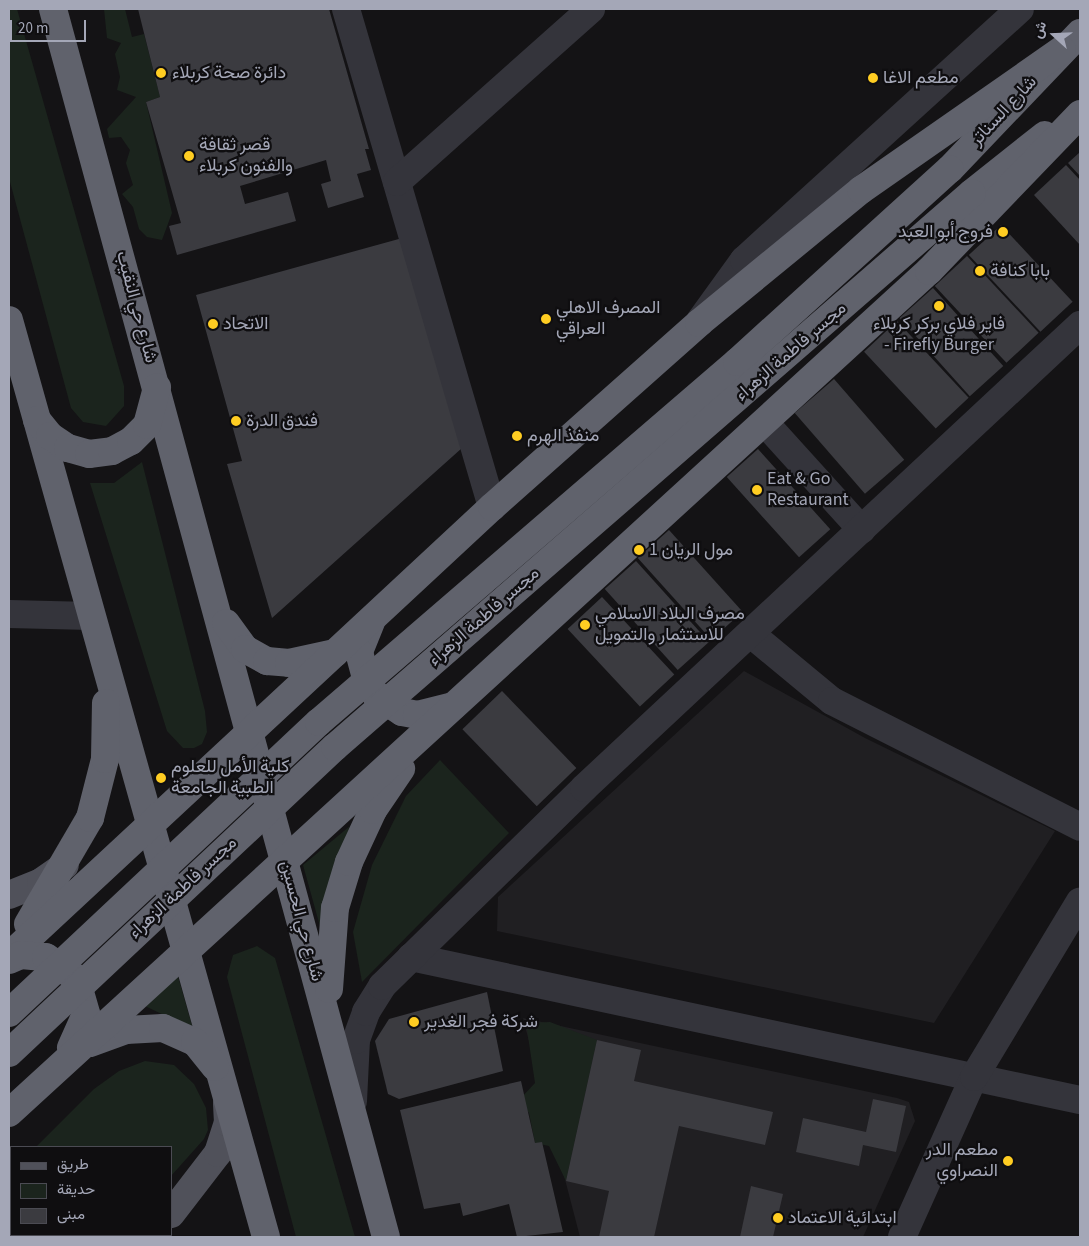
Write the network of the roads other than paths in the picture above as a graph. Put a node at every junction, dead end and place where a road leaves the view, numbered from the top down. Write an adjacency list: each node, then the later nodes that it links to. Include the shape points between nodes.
1 (54, 9): 14 (highway, شارع حي النقيب)
2 (346, 9): 9 (street)
3 (591, 9): 9 (street)
4 (1020, 9): 11 (street, via 744,260 716,294)
5 (1071, 42): 8 (highway, شارع السناتر); 11 (highway, via 869,184)
6 (1080, 106): 41 (highway, مجسر فاطمة الزهراء, bridge, via 972,193 335,746)
7 (1080, 114): 16 (highway, via 987,215)
8 (950, 169): 39 (highway, مجسر فاطمة الزهراء, bridge, via 737,362 318,722)
9 (397, 182): 17 (street)
10 (9, 320): 13 (highway)
11 (699, 323): 17 (highway)
12 (1080, 325): 18 (street)
13 (14, 362): 15 (highway)
14 (157, 382): 15 (highway, via 156,404 147,425 131,441 112,451 90,454 68,448 50,436); 19 (highway, شارع حي النقيب)
15 (36, 418): 22 (highway)
16 (765, 423): 18 (street); 26 (highway)
17 (492, 507): 20 (highway)
18 (862, 530): 23 (street)
19 (216, 605): 24 (highway, via 239,643 260,659 289,663); 27 (highway, شارع حي الحسين)
20 (379, 612): 24 (highway); 26 (highway, via 361,637 359,652 367,682 376,695 402,712 417,715 448,710)
21 (9, 614): 22 (street)
22 (91, 616): 25 (highway)
23 (751, 634): 29 (street, via 832,701); 37 (street)
24 (336, 652): 27 (highway)
25 (103, 660): 28 (highway); 31 (highway, via 107,727 103,774 90,818)
26 (461, 702): 30 (highway); 40 (highway, via 388,786 351,855 330,940)
27 (250, 731): 28 (highway); 30 (highway, شارع حي الحسين)
28 (150, 824): 35 (highway); 36 (highway)
29 (1080, 827)
30 (284, 858): 35 (highway); 40 (highway, شارع حي الحسين)
31 (68, 862): 32 (main road, via 41,882); 34 (highway)
32 (9, 895)
33 (1080, 902): 43 (street)
34 (9, 949)
35 (185, 949): 42 (highway); 44 (highway)
36 (9, 956)
37 (411, 957): 43 (street); 47 (street, via 374,997 360,1026 353,1068)
38 (9, 960): 42 (highway, via 34,955 58,962 82,990 83,1027)
39 (9, 1013)
40 (332, 1038): 47 (highway, شارع حي الحسين)
41 (9, 1054)
42 (56, 1066): 44 (highway, via 108,1036 126,1030 163,1028 180,1033 207,1054); 46 (highway)
43 (974, 1077): 45 (street); 51 (street)
44 (226, 1091): 48 (main road, via 225,1138 209,1169); 49 (highway)
45 (1080, 1100)
46 (9, 1113)
47 (353, 1115): 50 (highway, شارع حي الحسين)
48 (172, 1213)
49 (266, 1237)
50 (386, 1237)
51 (902, 1237)

